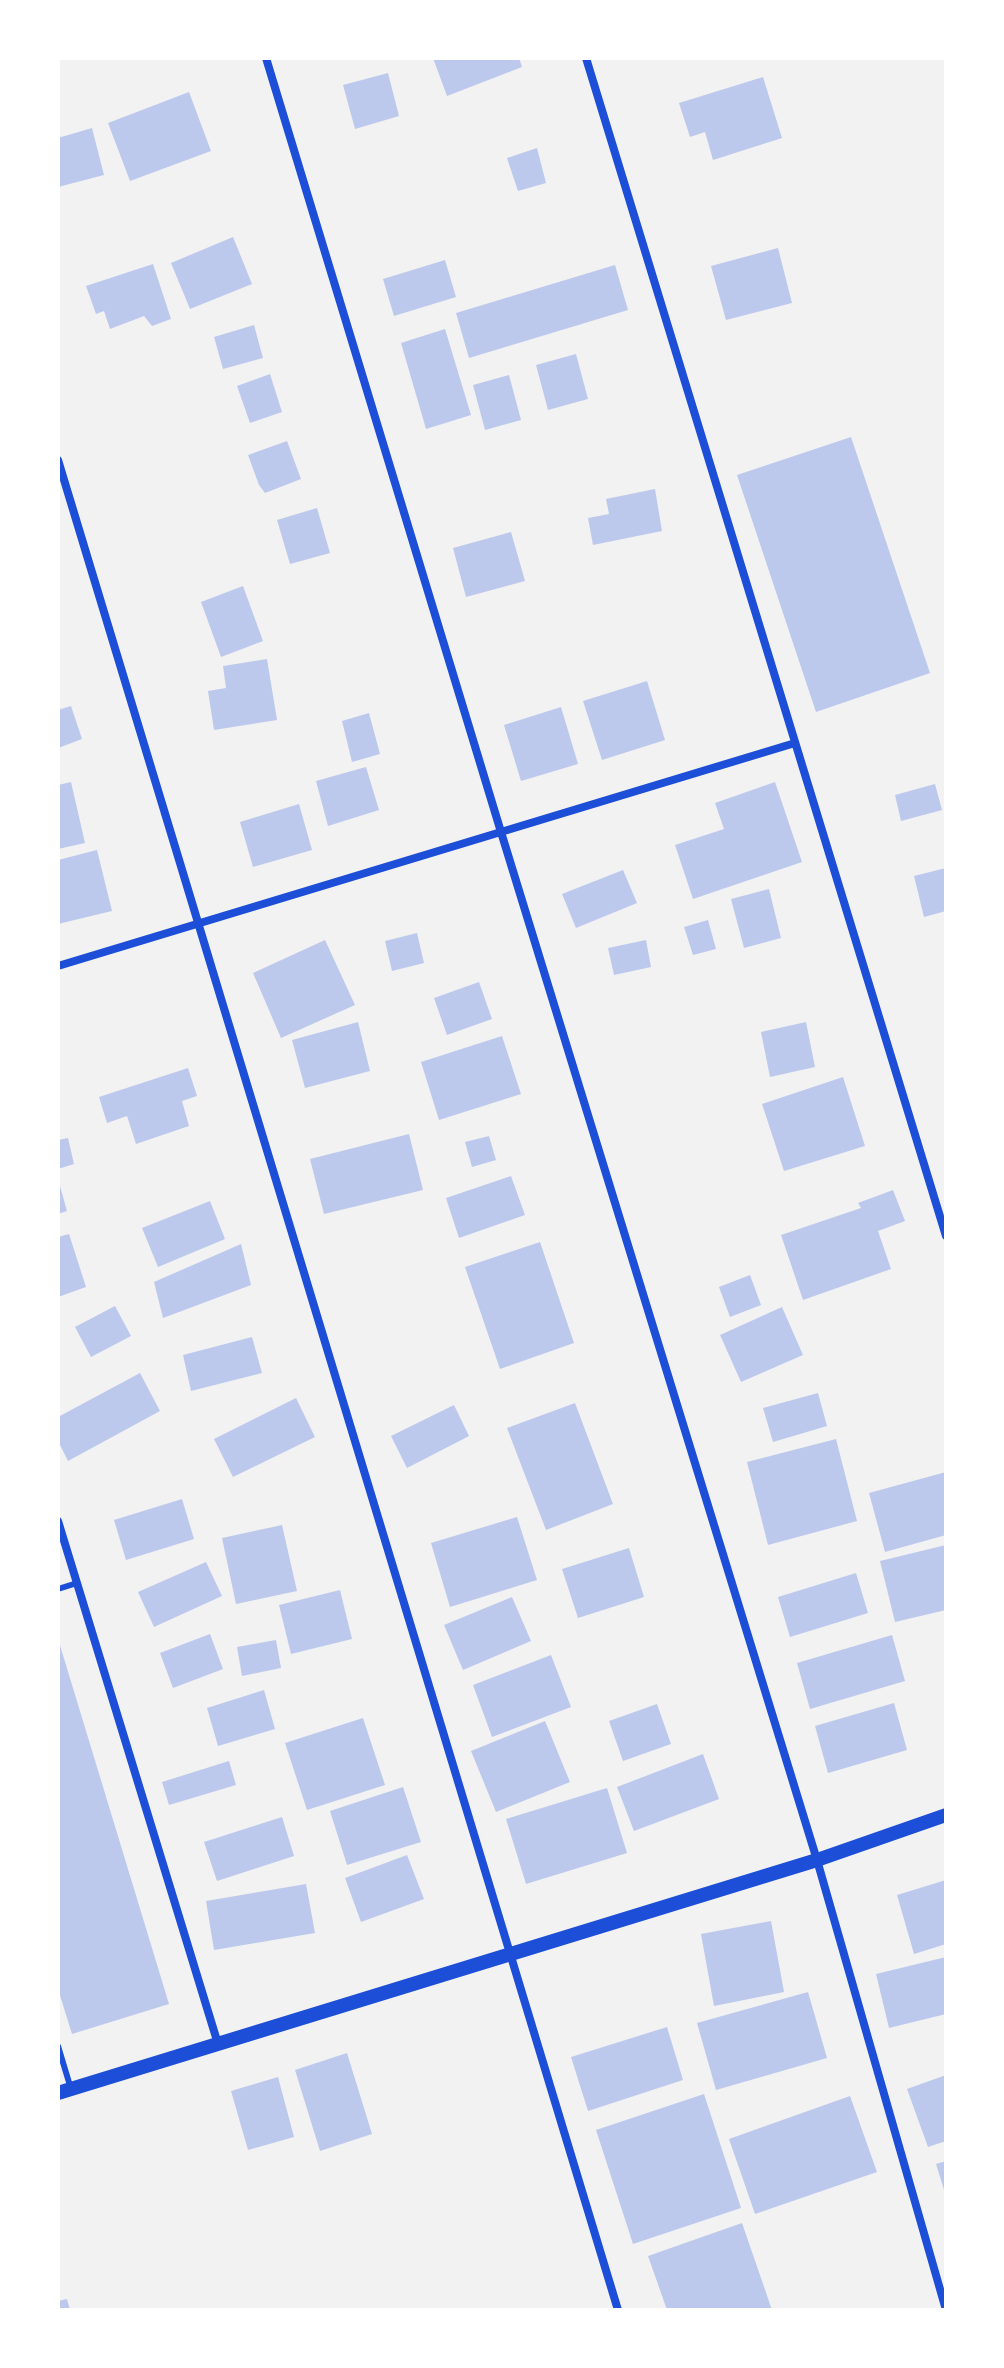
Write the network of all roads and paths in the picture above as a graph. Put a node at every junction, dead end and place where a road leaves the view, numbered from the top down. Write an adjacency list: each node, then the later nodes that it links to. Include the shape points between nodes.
1 (266, 58): 5 (street)
2 (586, 58): 4 (street)
3 (58, 460): 6 (street)
4 (795, 743): 5 (street); 8 (street)
5 (501, 832): 6 (street); 13 (street)
6 (197, 924): 7 (street); 14 (street)
7 (58, 966)
8 (946, 1236)
9 (59, 1526): 10 (street)
10 (77, 1583): 11 (lane); 15 (street)
11 (58, 1589)
12 (946, 1815): 13 (street)
13 (817, 1860): 14 (street); 19 (street)
14 (509, 1955): 15 (street); 18 (street)
15 (218, 2044): 17 (street)
16 (58, 2046): 17 (lane)
17 (64, 2091)
18 (618, 2310)
19 (946, 2310)

